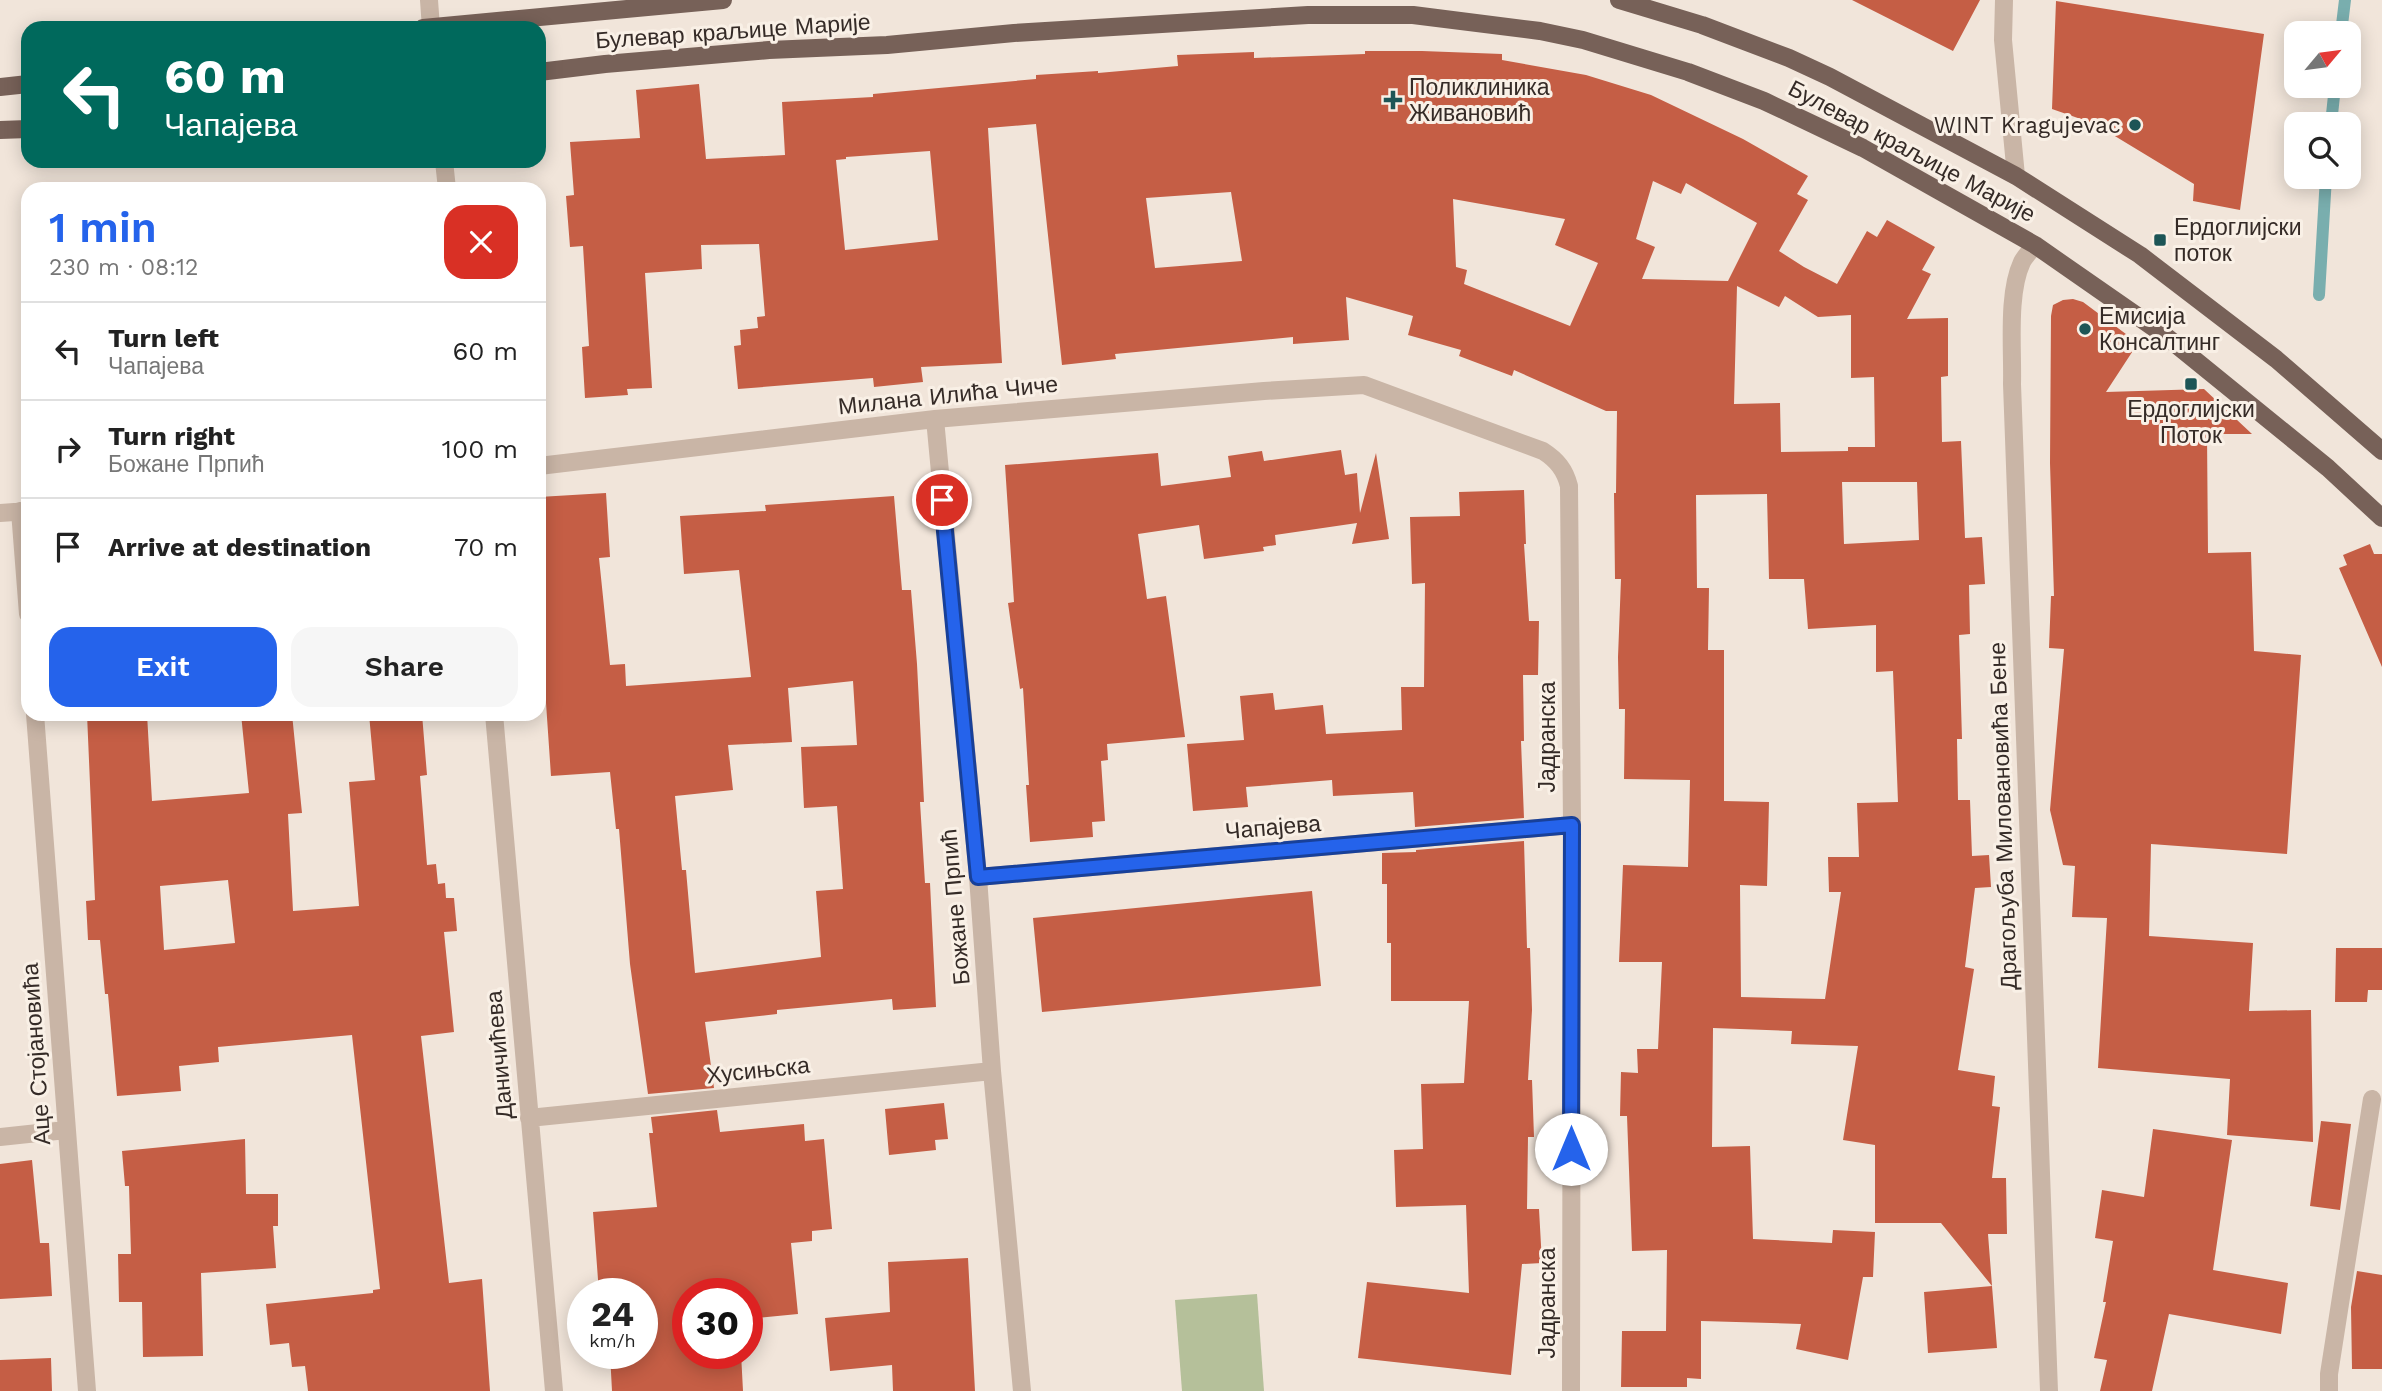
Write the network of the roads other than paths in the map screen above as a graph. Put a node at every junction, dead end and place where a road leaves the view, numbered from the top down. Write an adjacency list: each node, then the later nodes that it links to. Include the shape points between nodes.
1 (429, 0): 5 (street)
2 (723, 0): 6 (main road, Булевар краљице Марије)
3 (1619, 0): 12 (main road, Булевар краљице Марије, via 1702,25 1799,63)
4 (2004, 0): 12 (street, via 2003,40)
5 (428, 21)
6 (502, 21)
7 (546, 71): 13 (main road, Булевар краљице Марије, via 696,55 887,46 1260,16 1413,15 1467,21 1583,40 1727,86 1863,148)
8 (21, 85): 9 (main road)
9 (0, 87)
10 (21, 129): 11 (main road)
11 (0, 130)
12 (2016, 176): 16 (main road, Булевар краљице Марије, via 2140,255 2276,359)
13 (2035, 244): 20 (main road, Булевар краљице Марије, via 2163,334 2328,468); 34 (street, Драгољуба Миловановића Бене, via 2018,274 2012,384)
14 (1364, 385): 15 (street, Милана Илића Чиче); 23 (street, Јадранска, via 1542,452 1561,466 1567,477)
15 (934, 419): 17 (street, Милана Илића Чиче); 24 (street, Божане Прпић)
16 (2382, 451)
17 (546, 465)
18 (21, 511): 19 (street)
19 (0, 513)
20 (2382, 519)
21 (36, 721): 28 (street, Аце Стојановића)
22 (495, 721): 27 (street, Даничићева)
23 (1572, 825): 24 (street, Чапајева); 33 (street, Јадранска)
24 (978, 877): 25 (street, Божане Прпић)
25 (992, 1071): 27 (street, Хусињска); 32 (street, Божане Прпић)
26 (2372, 1099): 35 (street)
27 (528, 1118): 31 (street, Даничићева)
28 (66, 1130): 29 (street); 30 (street, Аце Стојановића)
29 (0, 1137)
30 (87, 1391)
31 (554, 1391)
32 (1022, 1391)
33 (1571, 1391)
34 (2049, 1391)
35 (2329, 1391)

